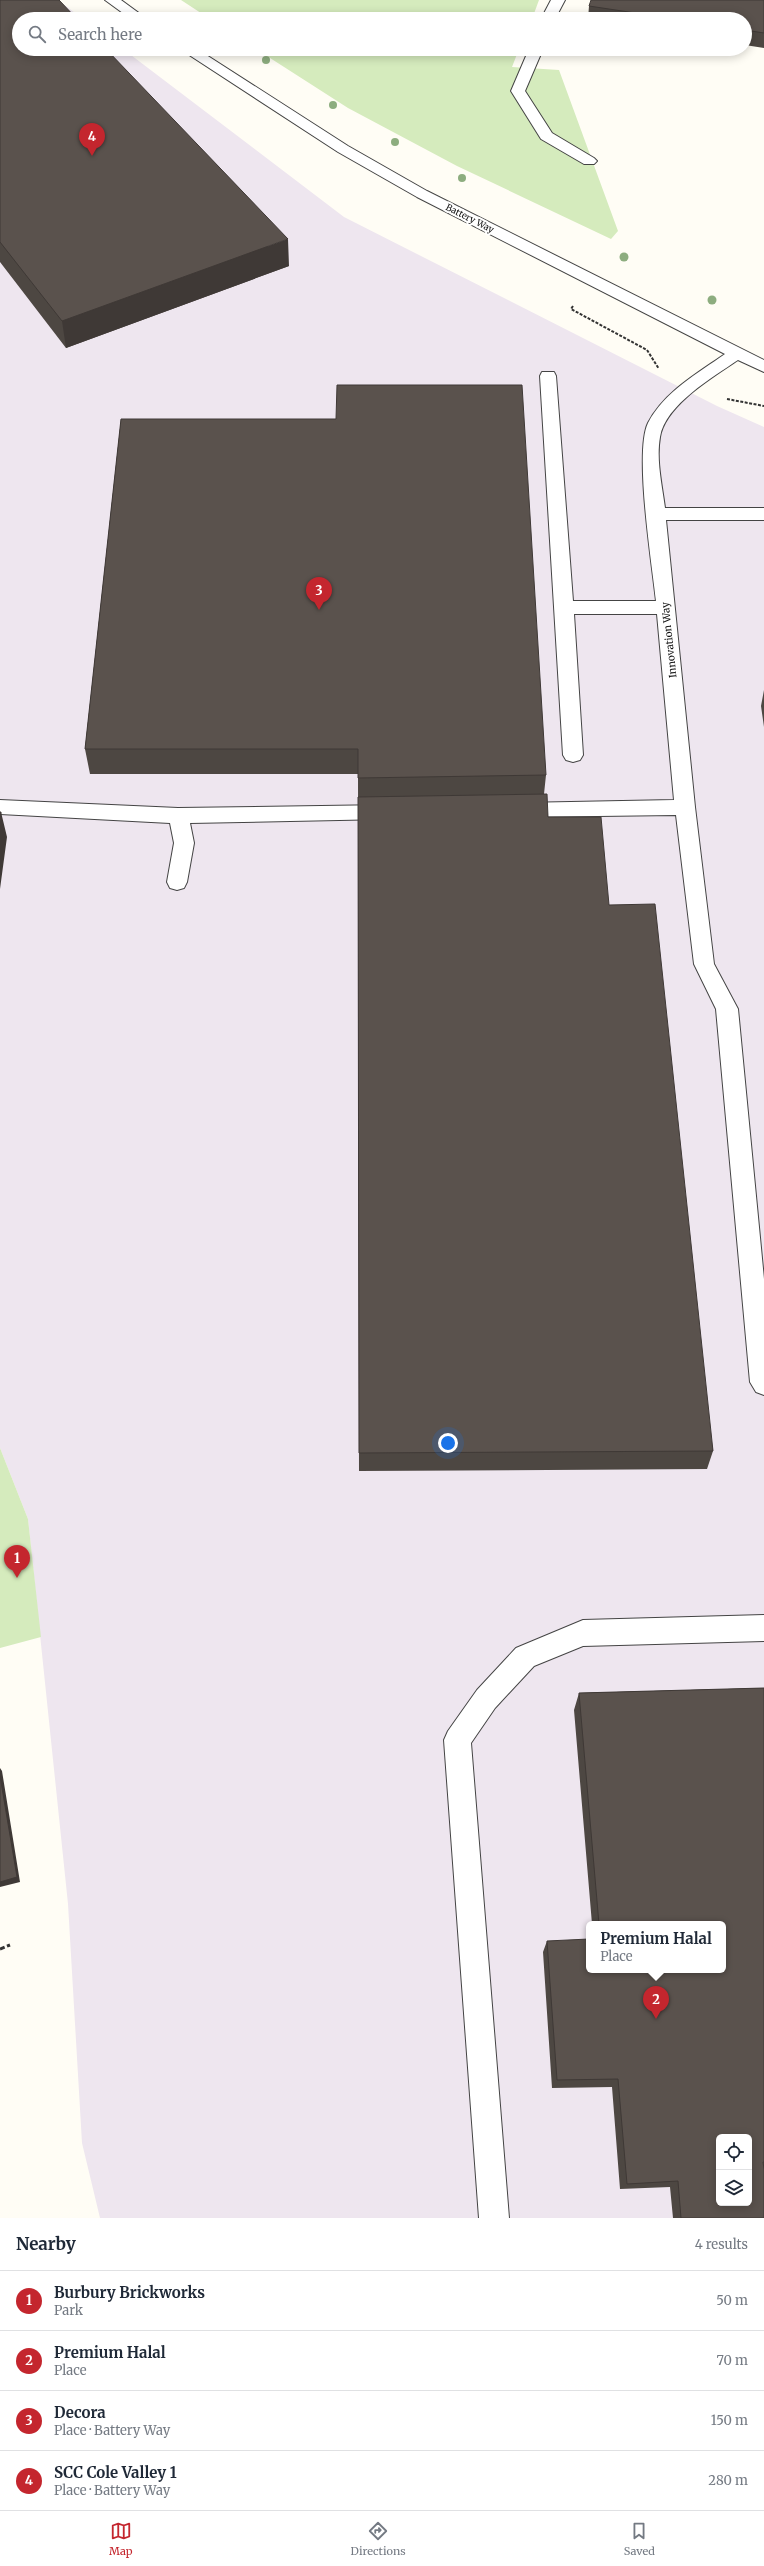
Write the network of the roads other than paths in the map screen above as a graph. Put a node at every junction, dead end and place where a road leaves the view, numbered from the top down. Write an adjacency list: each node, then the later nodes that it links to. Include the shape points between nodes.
1 (112, 0): 3 (street)
2 (558, 0): 4 (street)
3 (130, 12)
4 (552, 12)
5 (197, 56): 8 (street, Battery Way, via 342,149 422,194)
6 (533, 56): 7 (street, via 518,91 546,136)
7 (590, 161)
8 (736, 354): 9 (street, Battery Way); 11 (street, Innovation Way, via 694,383 661,414 652,435 651,459)
9 (764, 367)
10 (548, 376): 13 (street)
11 (656, 514): 12 (street); 14 (street, Innovation Way)
12 (764, 514)
13 (564, 607): 14 (street); 15 (street)
14 (666, 608): 17 (street, Innovation Way)
15 (573, 755)
16 (0, 807): 20 (street)
17 (685, 807): 18 (street); 22 (street, Innovation Way, via 704,964 727,1008)
18 (503, 810)
19 (408, 812): 20 (street)
20 (178, 816): 21 (street, via 184,843)
21 (177, 882)
22 (764, 1384)
23 (764, 1628): 24 (street, via 583,1633 525,1658 486,1699 457,1740)
24 (494, 2218)

